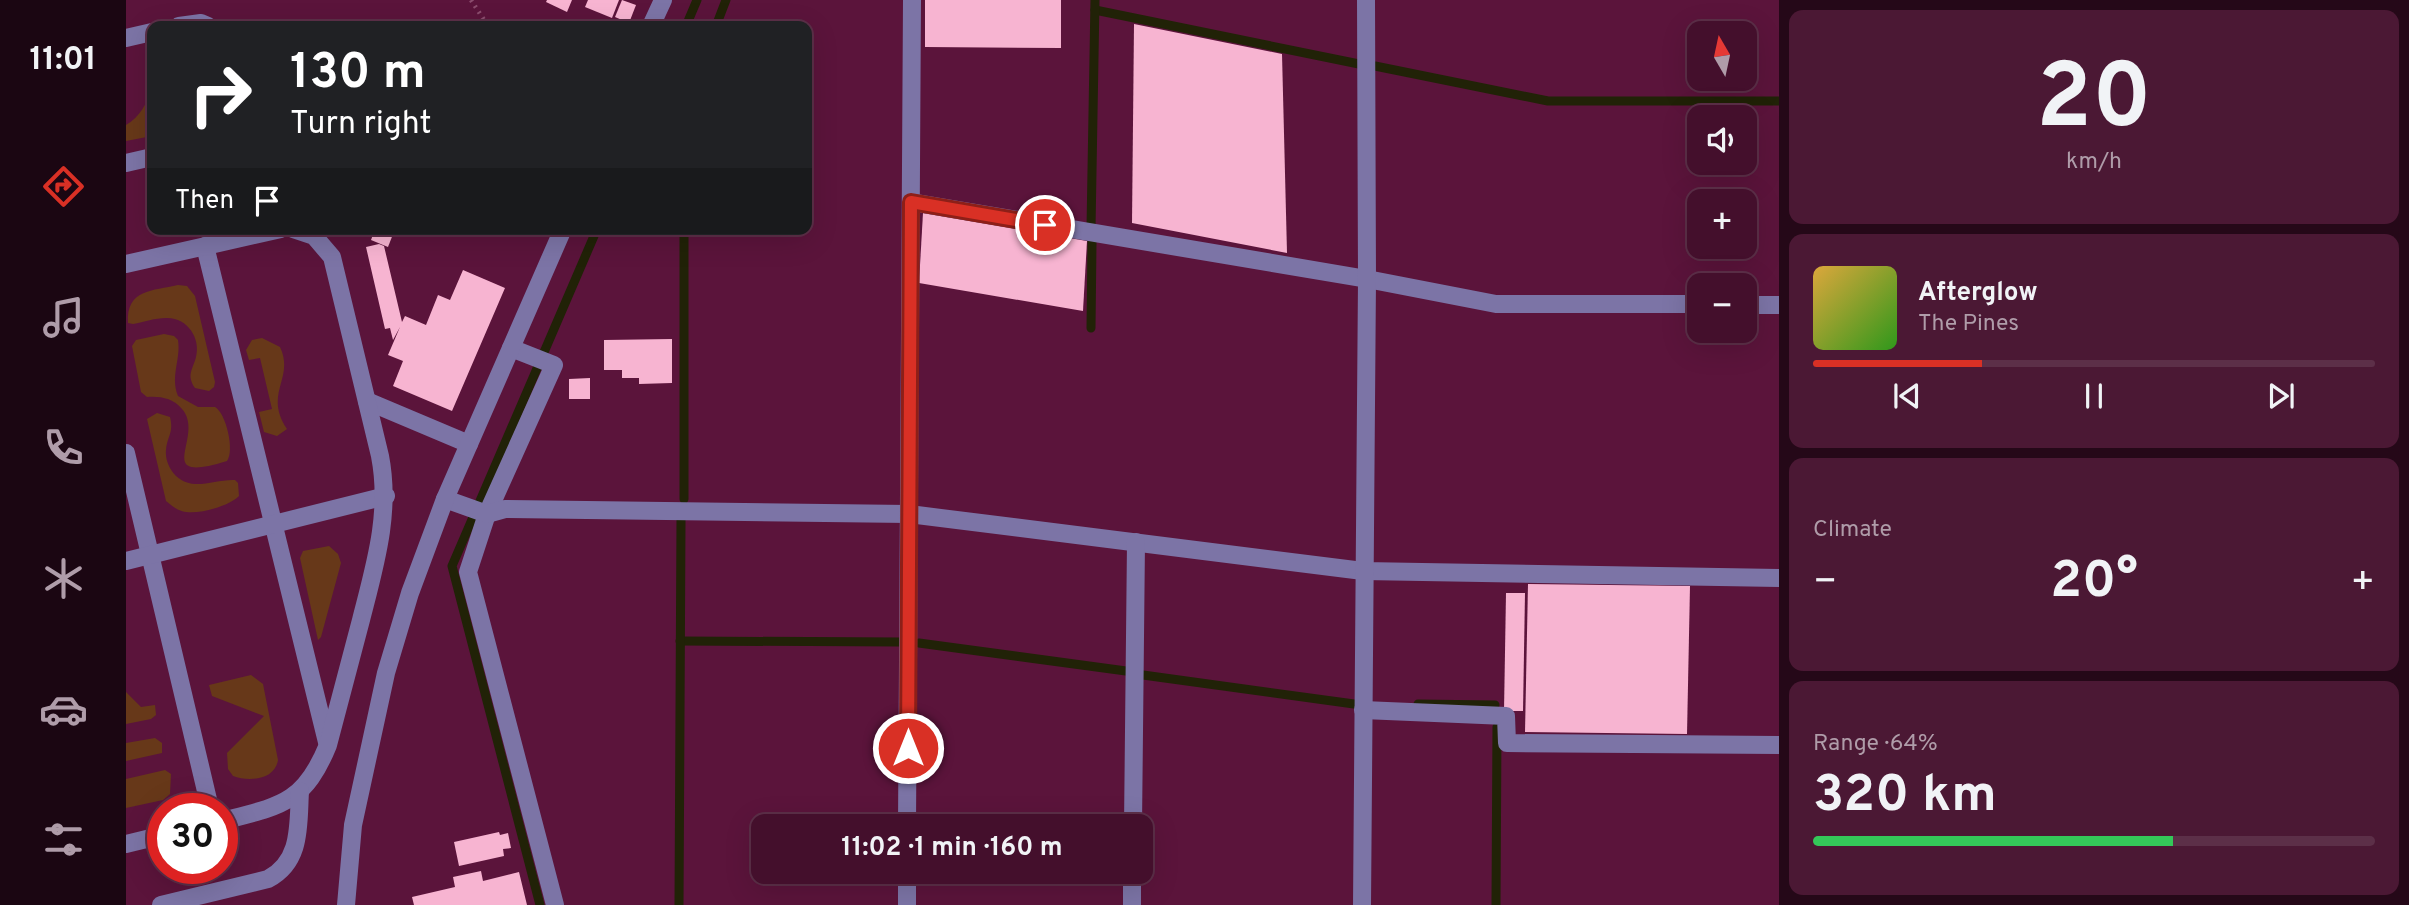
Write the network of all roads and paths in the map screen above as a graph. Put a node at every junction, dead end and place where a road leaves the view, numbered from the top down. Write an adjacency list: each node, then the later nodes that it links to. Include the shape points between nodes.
1 (471, 0): 5 (path)
2 (663, 0): 6 (street)
3 (912, 0): 11 (street)
4 (1366, 0): 17 (street)
5 (485, 21)
6 (653, 21)
7 (147, 33): 8 (street)
8 (126, 38)
9 (147, 158): 10 (street)
10 (126, 163)
11 (911, 202): 17 (street); 28 (street)
12 (255, 235): 15 (street)
13 (313, 235): 22 (street, via 332,257)
14 (560, 235): 21 (street)
15 (205, 246): 16 (street); 29 (street)
16 (126, 264)
17 (1367, 279): 18 (street, via 1496,304); 33 (street)
18 (1687, 304)
19 (1757, 304): 20 (street)
20 (1779, 304)
21 (511, 348): 23 (street); 27 (street, via 554,366)
22 (367, 401): 23 (street); 25 (street)
23 (470, 444): 26 (street)
24 (126, 453): 31 (street)
25 (386, 496): 29 (street); 36 (street, via 377,558)
26 (446, 499): 27 (street); 48 (street, via 386,673 353,825)
27 (480, 512): 28 (street); 49 (street, via 468,572)
28 (909, 514): 30 (street); 40 (street)
29 (274, 524): 31 (street); 36 (street)
30 (1136, 542): 33 (street); 41 (street)
31 (150, 555): 32 (street); 39 (street)
32 (126, 561)
33 (1363, 571): 34 (street); 35 (street)
34 (1779, 578)
35 (1363, 710): 37 (street, via 1506,716 1507,743); 52 (street)
36 (328, 744): 38 (street, via 318,768)
37 (1779, 745)
38 (300, 791): 42 (street, via 288,801); 47 (street, via 297,845 276,875)
39 (206, 793)
40 (907, 814)
41 (1133, 814)
42 (238, 817)
43 (147, 839): 44 (street)
44 (126, 844)
45 (907, 884): 50 (street)
46 (1132, 884): 51 (street)
47 (161, 905)
48 (346, 905)
49 (555, 905)
50 (907, 905)
51 (1132, 905)
52 (1362, 905)

